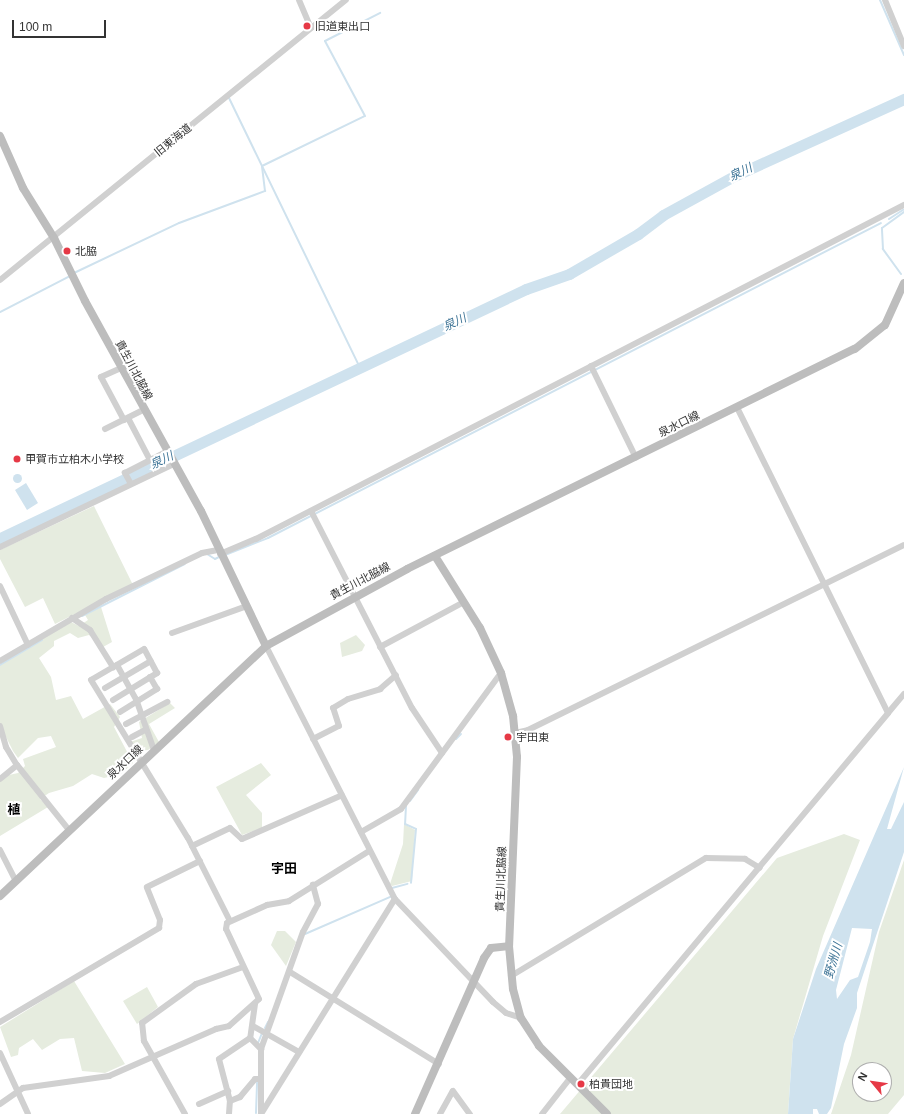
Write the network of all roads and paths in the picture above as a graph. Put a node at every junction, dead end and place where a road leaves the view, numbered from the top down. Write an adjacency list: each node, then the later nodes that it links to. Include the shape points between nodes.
1 (299, 0): 4 (street)
2 (346, 0): 4 (street, 旧東海道)
3 (885, 0): 5 (street)
4 (311, 28): 8 (street, 旧東海道)
5 (904, 46)
6 (0, 136): 8 (main road, 貴生川北脇線, via 23,188)
7 (904, 205): 11 (street)
8 (54, 238): 9 (street, 旧東海道); 12 (main road, 貴生川北脇線)
9 (0, 280)
10 (904, 283): 13 (main road, 泉水口線, via 895,310 872,338)
11 (591, 366): 18 (street); 22 (street)
12 (121, 368): 14 (main road, 貴生川北脇線); 15 (street, via 101,377)
13 (737, 408): 18 (main road, 泉水口線); 27 (street)
14 (144, 410): 15 (street); 17 (main road, 貴生川北脇線)
15 (126, 419): 16 (street); 19 (street)
16 (105, 429)
17 (166, 452): 19 (street); 20 (main road, 貴生川北脇線)
18 (636, 458): 26 (main road, 泉水口線)
19 (150, 460): 21 (street, via 125,473)
20 (174, 464): 21 (street); 25 (main road, 貴生川北脇線)
21 (131, 484): 24 (street)
22 (311, 511): 25 (street); 29 (street)
23 (904, 545): 27 (street)
24 (0, 547)
25 (219, 552): 31 (main road, 貴生川北脇線); 32 (street, via 202,553)
26 (435, 556): 29 (main road, 貴生川北脇線); 30 (main road, 貴生川北脇線)
27 (824, 584): 51 (street); 56 (street, via 528,730)
28 (0, 586): 34 (street)
29 (354, 596): 35 (main road, 貴生川北脇線); 36 (street)
30 (464, 602): 36 (street); 40 (main road, 貴生川北脇線)
31 (246, 606): 33 (street); 35 (main road, 貴生川北脇線)
32 (72, 618): 34 (street); 39 (street, via 90,630)
33 (172, 634)
34 (28, 645): 37 (street)
35 (266, 646): 58 (street); 59 (main road, 泉水口線)
36 (380, 647): 41 (street)
37 (0, 661)
38 (151, 661): 39 (street, via 144,649); 42 (street); 43 (street, via 157,673)
39 (115, 666): 42 (street); 61 (street, via 91,680 109,705)
40 (501, 673): 56 (main road, 貴生川北脇線); 60 (street)
41 (396, 675): 58 (street, via 380,689 348,699 333,708 339,726); 60 (street, via 425,731)
42 (123, 677): 44 (street); 45 (street)
43 (150, 677): 45 (street); 48 (street, via 157,690)
44 (105, 688)
45 (130, 689): 47 (street); 48 (street)
46 (904, 694): 51 (street)
47 (113, 700)
48 (136, 702): 50 (street); 52 (street)
49 (167, 702): 52 (street)
50 (120, 712)
51 (888, 713): 71 (street)
52 (141, 716): 53 (street); 55 (street)
53 (126, 724)
54 (0, 726): 62 (street, via 6,747)
55 (145, 730): 57 (street); 59 (street)
56 (515, 733): 77 (main road, 貴生川北脇線)
57 (132, 737)
58 (313, 739): 64 (street)
59 (154, 750): 61 (main road, 泉水口線)
60 (442, 753): 66 (street, via 401,809)
61 (140, 764): 65 (main road, 泉水口線); 67 (street)
62 (17, 765): 63 (street); 65 (street)
63 (0, 779)
64 (342, 795): 66 (street); 67 (street, via 242,839 230,828)
65 (69, 830): 72 (main road, 泉水口線)
66 (361, 832): 69 (street)
67 (192, 846): 70 (street)
68 (0, 850): 72 (street)
69 (369, 851): 73 (street); 75 (street)
70 (200, 861): 76 (street); 85 (street, via 147,887 160,920 159,928)
71 (760, 868): 80 (street, via 745,859 706,858); 96 (street)
72 (16, 881): 74 (main road, 泉水口線)
73 (313, 885): 76 (street, via 289,901 267,905); 79 (street, via 318,904 302,932)
74 (0, 896)
75 (395, 899): 81 (street); 82 (street)
76 (230, 921): 78 (street, via 226,929)
77 (510, 946): 80 (main road, 貴生川北脇線); 81 (main road, via 491,948)
78 (243, 966): 83 (street, via 259,1000); 92 (street, via 196,984 147,1016 140,1030)
79 (290, 972): 82 (street); 87 (street)
80 (511, 976): 84 (main road, 貴生川北脇線)
81 (473, 983): 84 (street, via 506,1013); 93 (main road)
82 (333, 998): 91 (street); 93 (street)
83 (255, 1004): 86 (street); 92 (street, via 229,1026 216,1028)
84 (521, 1018): 94 (main road, 貴生川北脇線, via 539,1046)
85 (0, 1022)
86 (253, 1026): 87 (street); 88 (street)
87 (266, 1032): 89 (street); 91 (street)
88 (250, 1038): 89 (street); 98 (street, via 219,1059)
89 (261, 1049): 95 (street)
90 (0, 1052): 97 (street)
91 (299, 1052): 105 (street)
92 (153, 1055): 97 (street, via 109,1076); 103 (street)
93 (438, 1064): 106 (main road)
94 (571, 1077): 96 (main road, 貴生川北脇線); 109 (street)
95 (260, 1079): 99 (street, via 255,1079 240,1097); 105 (street)
96 (578, 1084): 110 (main road, 貴生川北脇線)
97 (15, 1091): 100 (street); 102 (street)
98 (228, 1091): 99 (street); 101 (street)
99 (230, 1101): 104 (street)
100 (0, 1104)
101 (199, 1104)
102 (28, 1114)
103 (185, 1114)
104 (229, 1114)
105 (261, 1114)
106 (415, 1114)
107 (440, 1114): 108 (street, via 453,1091)
108 (470, 1114)
109 (542, 1114)
110 (607, 1114)

